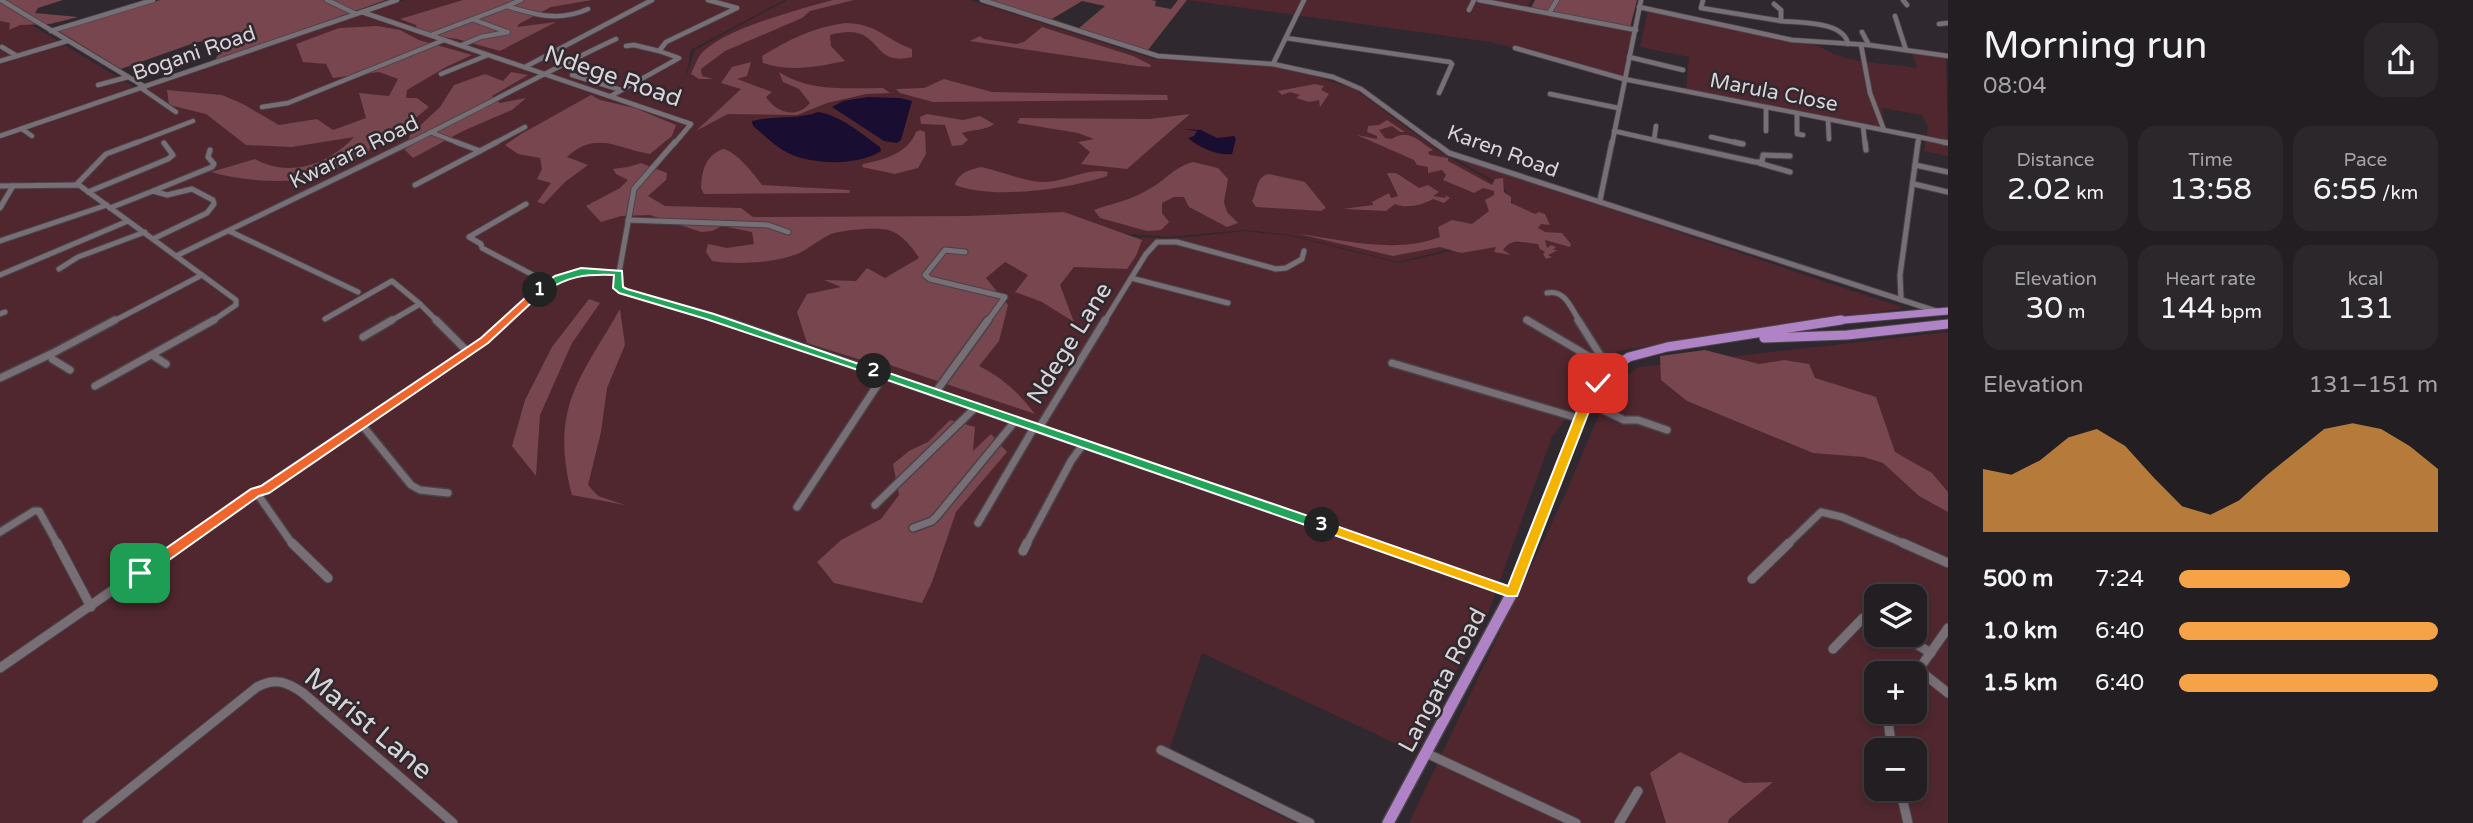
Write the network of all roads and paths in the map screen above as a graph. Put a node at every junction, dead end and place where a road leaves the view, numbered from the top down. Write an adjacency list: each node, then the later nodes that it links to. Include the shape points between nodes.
1 (1, 0): 31 (street)
2 (153, 0): 31 (street)
3 (327, 0): 20 (street, Ndege Road)
4 (397, 0): 20 (street, Bogani Road)
5 (521, 0): 15 (street)
6 (652, 0): 53 (street)
7 (708, 0): 46 (street, via 737,8 666,42)
8 (982, 0): 52 (street, Karen Road, via 1158,56)
9 (1304, 0): 34 (street)
10 (1476, 0): 19 (street); 21 (street)
11 (1557, 0): 21 (street)
12 (1641, 0): 16 (street)
13 (1703, 0): 17 (street)
14 (1774, 4): 26 (street, via 1781,10)
15 (507, 6): 18 (street, via 553,20); 24 (street)
16 (1639, 7): 25 (street); 30 (street)
17 (1701, 8): 25 (street); 26 (street)
18 (588, 9)
19 (1469, 10)
20 (359, 13): 33 (street, Ndege Road); 61 (street, Bogani Road)
21 (1549, 13): 30 (street)
22 (1814, 15): 29 (street)
23 (1895, 16): 45 (street)
24 (471, 19): 33 (street); 39 (street, via 508,33)
25 (1700, 19): 38 (street, via 1783,38)
26 (1782, 21): 29 (street)
27 (1948, 23): 28 (street)
28 (1939, 24)
29 (1817, 26): 38 (street, via 1842,33)
30 (1636, 30): 50 (street)
31 (51, 31): 37 (street)
32 (1862, 32): 41 (street)
33 (430, 35): 35 (street, Ndege Road)
34 (1286, 38): 52 (street); 63 (street, via 1450,62)
35 (445, 39): 39 (street, Ndege Road); 66 (street, via 288,103)
36 (616, 39): 56 (street, Kwarara Road)
37 (67, 41): 49 (street); 58 (street)
38 (1848, 44): 40 (street)
39 (462, 45): 47 (street, Ndege Road)
40 (1861, 45): 41 (street); 77 (street, via 1870,93)
41 (1869, 45): 45 (street)
42 (626, 46): 46 (street)
43 (2, 47): 49 (street)
44 (1515, 48): 59 (street, Marula Close)
45 (1906, 50): 48 (street)
46 (659, 51): 62 (street, via 679,58)
47 (489, 54): 53 (street, Ndege Road); 55 (street)
48 (1948, 55)
49 (17, 56): 51 (street)
50 (1629, 57): 54 (street); 59 (street)
51 (0, 61)
52 (1273, 64): 109 (street, Karen Road, via 1355,86 1449,153)
53 (525, 67): 56 (street, Ndege Road)
54 (1683, 70)
55 (441, 74)
56 (545, 74): 65 (street, Ndege Road); 80 (street, Kwarara Road)
57 (572, 75): 62 (street)
58 (128, 77): 60 (street); 61 (street)
59 (1624, 79): 67 (street, Marula Close); 68 (street)
60 (98, 85)
61 (143, 88): 69 (street); 76 (street, Bogani Road)
62 (621, 90): 65 (street)
63 (1440, 93)
64 (1550, 94): 68 (street)
65 (611, 96): 113 (street, Ndege Road, via 691,124 636,184)
66 (262, 107)
67 (1766, 107): 70 (street, Marula Close); 79 (street)
68 (1618, 108): 78 (street)
69 (176, 112)
70 (1797, 113): 71 (street, Marula Close); 81 (street, via 1797,134)
71 (1828, 119): 74 (street, Marula Close); 86 (street)
72 (193, 121): 101 (street, via 106,154)
73 (1656, 126): 87 (street)
74 (1863, 126): 77 (street, Marula Close); 93 (street)
75 (525, 127): 94 (street)
76 (22, 129): 82 (street, Bogani Road); 83 (street)
77 (1884, 130): 85 (street, Marula Close)
78 (1614, 131): 87 (street); 109 (street)
79 (1766, 131)
80 (429, 132): 94 (street); 115 (street, Kwarara Road)
81 (1803, 135)
82 (0, 136)
83 (32, 136)
84 (1711, 137): 88 (street)
85 (1919, 137): 90 (street, Marula Close); 98 (street)
86 (1829, 139)
87 (1654, 140): 95 (street)
88 (1726, 141): 91 (street); 95 (street)
89 (164, 143): 107 (street, via 173,155 168,159)
90 (1948, 143)
91 (1739, 144)
92 (210, 150): 106 (street, via 212,167)
93 (1866, 150)
94 (480, 151): 103 (street)
95 (1719, 155): 97 (street)
96 (1790, 156): 97 (street, via 1768,153)
97 (1759, 163): 99 (street)
98 (1915, 164): 100 (street); 102 (street)
99 (1790, 172)
100 (1948, 172)
101 (77, 184): 105 (street); 107 (street)
102 (1914, 184): 108 (street); 131 (street, via 1902,255)
103 (415, 185)
104 (0, 186): 105 (street)
105 (13, 186): 112 (street)
106 (153, 191): 111 (street); 118 (street, via 169,196 194,190 214,204 207,213)
107 (88, 192): 111 (street)
108 (1948, 192)
109 (1600, 200): 131 (street, Karen Road)
110 (526, 204): 128 (street, via 469,237)
111 (108, 206): 114 (street); 119 (street)
112 (0, 208)
113 (628, 219): 117 (street, via 768,225); 124 (street, Ndege Road)
114 (128, 220): 116 (street); 125 (street)
115 (229, 231): 122 (street, Kwarara Road); 129 (street)
116 (145, 232): 118 (street); 123 (street, via 78,257)
117 (789, 232)
118 (153, 239): 122 (street)
119 (0, 241)
120 (1304, 251): 127 (street, Ndege Lane, via 1302,259 1276,269 1161,240 1152,245)
121 (965, 252): 152 (street, via 945,250 925,275 1004,297)
122 (176, 256): 126 (street)
123 (59, 269)
124 (619, 273): 128 (street, via 581,271); 149 (street, via 618,288 623,291)
125 (0, 275)
126 (202, 275): 143 (street); 144 (street, via 236,304)
127 (1131, 278): 132 (street, Ndege Lane); 158 (street, Ndege Lane)
128 (548, 283): 142 (street)
129 (358, 292)
130 (1547, 293): 147 (street, via 1562,294)
131 (1901, 299): 134 (street, Karen Road)
132 (1228, 303)
133 (420, 304): 135 (street, via 391,281); 140 (street); 142 (street)
134 (1944, 312): 137 (main road, Langata Road)
135 (326, 319)
136 (1526, 320): 147 (street)
137 (1834, 322): 139 (main road, via 1836,329); 141 (main road, Langata Road)
138 (1948, 324): 139 (main road, Langata Road)
139 (1847, 335): 141 (main road, Langata Road)
140 (363, 337)
141 (1738, 338): 147 (main road, Langata Road, via 1647,352)
142 (467, 351): 157 (street)
143 (51, 354): 148 (street); 150 (street)
144 (152, 355): 146 (street); 151 (street)
145 (1392, 363): 155 (street)
146 (166, 364)
147 (1612, 368): 153 (main road, Langata Road)
148 (69, 370)
149 (884, 375): 152 (street); 164 (street)
150 (0, 378)
151 (95, 386)
152 (935, 393): 154 (street)
153 (1587, 401): 155 (main road, Langata Road); 159 (street, via 1623,420 1639,420)
154 (977, 406): 156 (street); 163 (street)
155 (1581, 419): 172 (main road, Langata Road)
156 (1016, 420): 158 (street); 166 (street, via 937,516)
157 (362, 425): 161 (street); 162 (street, via 411,485)
158 (1037, 427): 160 (street); 165 (street, Ndege Lane)
159 (1667, 430)
160 (1084, 443): 168 (street); 172 (street)
161 (256, 492): 170 (street, via 288,539); 173 (street)
162 (448, 493)
163 (875, 505)
164 (797, 507)
165 (978, 523)
166 (913, 528)
167 (0, 532): 173 (street, via 39,511)
168 (1024, 551)
169 (1948, 563): 171 (street, via 1842,517 1821,513)
170 (328, 578)
171 (1752, 579)
172 (1512, 593): 184 (main road, Langata Road)
173 (90, 607): 180 (street)
174 (1864, 618): 177 (street)
175 (1948, 628): 178 (street)
176 (1921, 647): 178 (street)
177 (1833, 649)
178 (1931, 653): 179 (street)
179 (1925, 661)
180 (0, 668)
181 (1927, 679): 182 (street)
182 (1948, 693)
183 (1161, 750): 189 (street)
184 (1426, 753): 190 (main road, Langata Road); 191 (street)
185 (1638, 791): 192 (street)
186 (1903, 801): 193 (street)
187 (87, 823): 188 (street, Marist Lane, via 257,687 276,679 303,693)
188 (453, 823)
189 (1310, 823)
190 (1388, 823)
191 (1576, 823)
192 (1619, 823)
193 (1908, 823)

